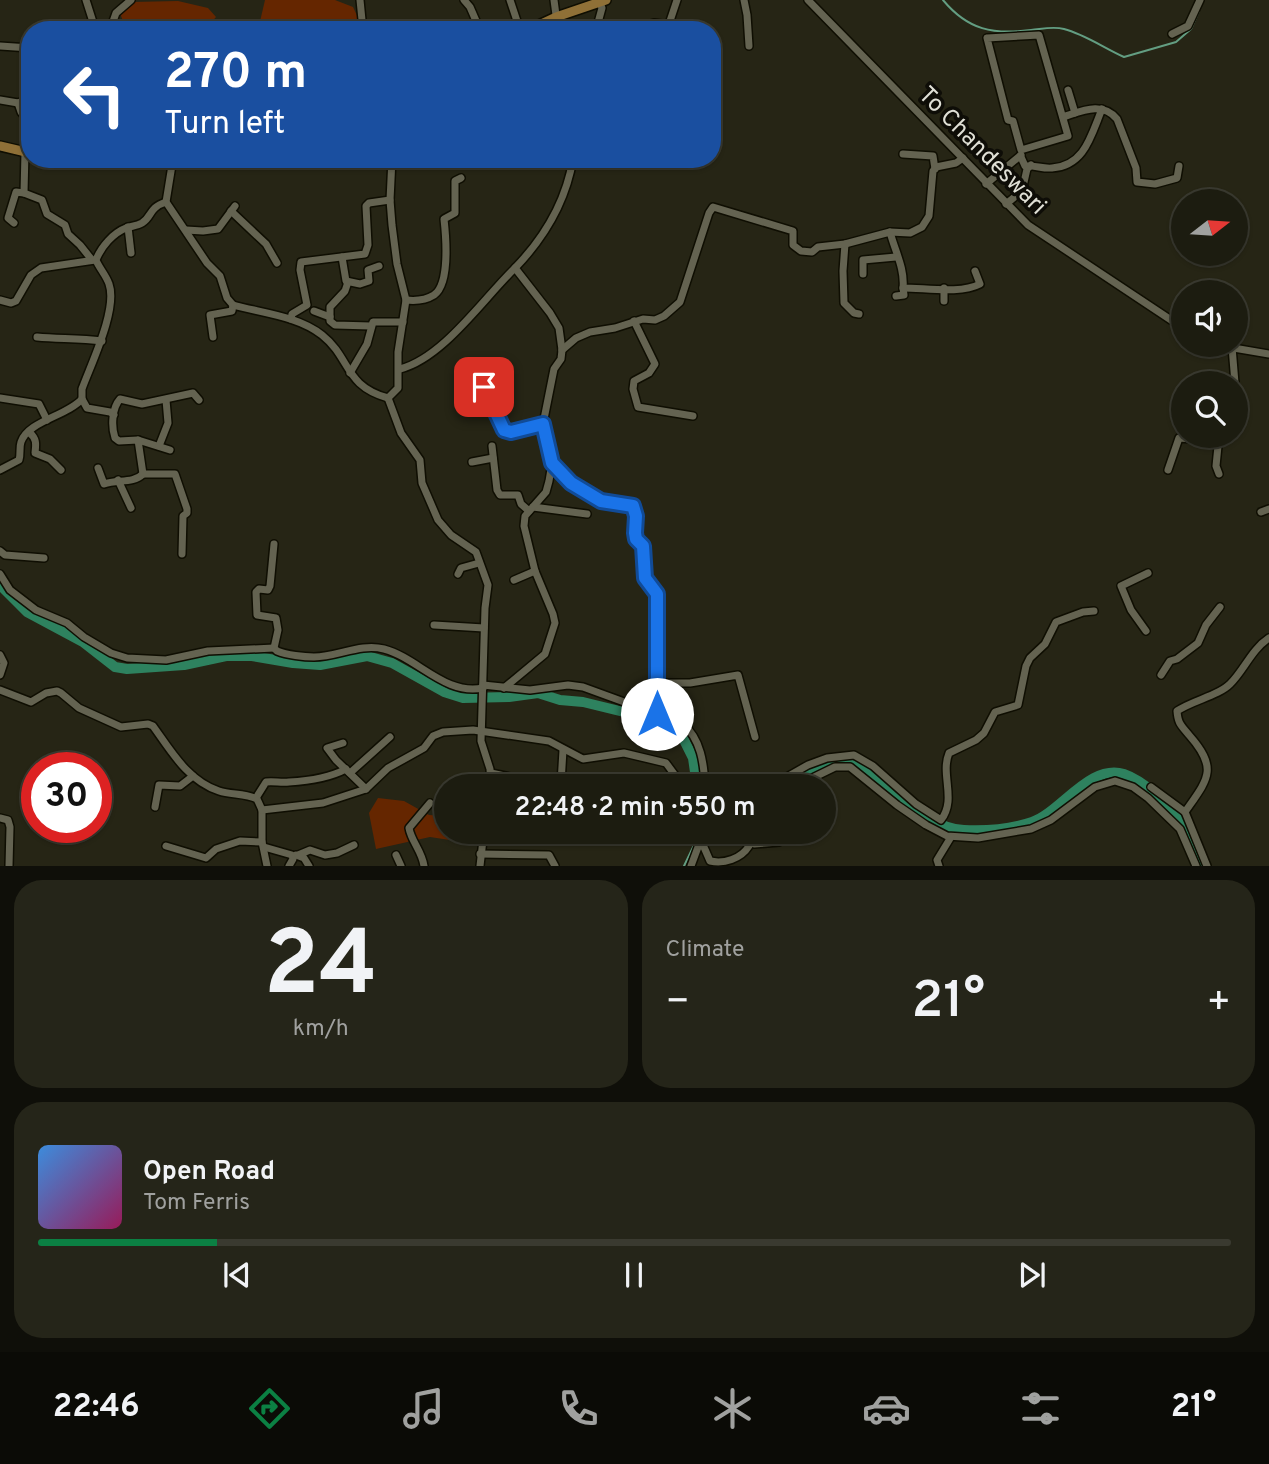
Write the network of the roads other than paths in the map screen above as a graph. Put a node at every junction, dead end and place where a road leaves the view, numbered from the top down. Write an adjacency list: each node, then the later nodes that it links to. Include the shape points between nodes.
1 (86, 0): 13 (street)
2 (131, 0): 14 (street)
3 (360, 0): 15 (street)
4 (464, 0): 16 (street)
5 (510, 0): 17 (street)
6 (554, 0): 12 (street)
7 (677, 0): 21 (street)
8 (744, 0): 24 (street)
9 (808, 0): 38 (street, To Chandeswari)
10 (1200, 0): 22 (street, via 1188,26)
11 (602, 1): 12 (main road); 20 (street)
12 (556, 17): 18 (main road); 19 (street)
13 (93, 21)
14 (113, 21)
15 (362, 21)
16 (476, 21)
17 (517, 21)
18 (547, 21)
19 (557, 21)
20 (598, 21)
21 (670, 21)
22 (1172, 34)
23 (0, 46): 25 (street)
24 (749, 46)
25 (21, 47)
26 (1068, 90): 32 (street)
27 (0, 100): 29 (street)
28 (21, 102): 29 (street)
29 (18, 103): 31 (street)
30 (1102, 109): 32 (street); 39 (street, via 1080,158 1050,169); 40 (street, via 1117,119 1137,182 1155,184 1177,178)
31 (21, 112)
32 (1075, 113): 33 (street)
33 (1063, 117): 37 (street, via 1068,135); 37 (street, via 1039,35 987,38)
34 (0, 146): 35 (main road)
35 (21, 151)
36 (903, 154): 45 (street, via 933,156)
37 (1021, 154): 39 (street, via 1025,166); 47 (street)
38 (963, 158): 45 (street); 47 (street, To Chandeswari)
39 (1031, 165): 51 (street, via 1022,191)
40 (1179, 166)
41 (26, 168): 48 (street)
42 (172, 168): 50 (street)
43 (392, 168): 49 (street)
44 (572, 168): 63 (street, via 544,233)
45 (935, 169): 55 (street, via 929,216 922,227 910,233)
46 (461, 178): 71 (street, via 455,181 455,213 444,219 447,263 440,287 428,298)
47 (986, 184): 51 (street, To Chandeswari)
48 (24, 193): 52 (street, via 13,194 8,218); 60 (street, via 42,200 47,214 65,225)
49 (390, 200): 58 (street, via 366,206 366,254); 71 (street)
50 (166, 202): 53 (street, via 153,208 141,224); 54 (street)
51 (1006, 204): 78 (street, To Chandeswari, via 1028,225)
52 (14, 223)
53 (128, 227): 57 (street); 60 (street, via 103,246)
54 (186, 230): 61 (street, via 215,230 233,208); 73 (street, via 220,276)
55 (890, 232): 56 (street); 59 (street)
56 (845, 244): 75 (street, via 844,303); 80 (street, via 801,251 793,245 793,231 713,207 680,302 664,316)
57 (131, 253)
58 (342, 257): 66 (street); 77 (street, via 301,262 306,305)
59 (897, 257): 65 (street, via 863,260); 67 (street)
60 (94, 260): 70 (street, via 43,267 31,275 16,301); 84 (street, via 111,287)
61 (277, 263)
62 (379, 266): 66 (street, via 368,270 369,281)
63 (515, 268): 85 (street, via 559,328); 88 (street, via 424,359)
64 (975, 271): 68 (street, via 980,285)
65 (863, 274)
66 (348, 282): 76 (street, via 330,307)
67 (904, 288): 68 (street); 69 (street, via 904,295)
68 (944, 288): 72 (street)
69 (896, 296)
70 (0, 300)
71 (406, 300): 79 (street)
72 (944, 300)
73 (233, 305): 77 (street); 83 (street, via 232,310 210,315)
74 (314, 311): 76 (street)
75 (859, 314)
76 (330, 317): 81 (street, via 335,325)
77 (291, 319): 89 (street, via 322,335)
78 (1171, 320)
79 (403, 321): 81 (street, via 373,322); 88 (street)
80 (634, 321): 85 (street, via 583,335); 97 (street, via 655,364 634,381 638,407)
81 (371, 326): 89 (street, via 367,344)
82 (37, 337): 84 (street)
83 (213, 337)
84 (102, 341): 93 (street)
85 (562, 350): 99 (street)
86 (1248, 350): 87 (street)
87 (1269, 354)
88 (400, 369): 92 (street, via 398,388)
89 (349, 373): 92 (street, via 363,388)
90 (468, 390): 99 (street, via 484,387 507,432)
91 (0, 398): 98 (street, via 39,404)
92 (388, 398): 124 (street, via 401,433 420,460 423,486 438,520 451,535 475,549)
93 (82, 399): 96 (street, via 87,408); 98 (street)
94 (166, 400): 95 (street, via 193,393); 96 (street, via 142,404 120,399); 102 (street, via 167,423)
95 (200, 400)
96 (114, 415): 101 (street, via 115,438)
97 (694, 416)
98 (47, 420): 100 (street)
99 (543, 424): 109 (street)
100 (29, 432): 110 (street, via 21,441 19,460); 112 (street, via 37,443 35,453)
101 (138, 440): 102 (street); 114 (street)
102 (159, 446): 106 (street)
103 (492, 446): 107 (street)
104 (1176, 448): 113 (street)
105 (1217, 448): 115 (street)
106 (170, 450)
107 (493, 458): 108 (street); 118 (street, via 500,495 518,495 521,505)
108 (472, 462)
109 (552, 463): 118 (street, via 545,492); 140 (street, via 601,501 628,504 635,510 645,578 657,594)
110 (1, 468)
111 (98, 468): 116 (street, via 104,484)
112 (61, 470)
113 (1168, 470)
114 (143, 474): 116 (street); 122 (street, via 175,474 187,509)
115 (1219, 474)
116 (118, 480): 117 (street)
117 (131, 508)
118 (531, 509): 119 (street); 125 (street, via 524,526)
119 (587, 514)
120 (274, 544): 136 (street, via 270,586 258,590 255,608 257,615 276,618)
121 (0, 551): 123 (street)
122 (182, 554)
123 (44, 558)
124 (479, 563): 128 (street, via 461,568); 133 (street, via 488,585)
125 (535, 571): 129 (street); 141 (street, via 555,623 545,654)
126 (0, 573): 136 (street, via 10,590 36,610 127,658 166,660 208,651)
127 (1148, 573): 134 (street, via 1121,586 1130,610)
128 (458, 574)
129 (514, 580)
130 (1220, 607): 138 (street, via 1198,643 1170,661)
131 (1094, 611): 167 (street, via 1056,622 1026,666 1018,705 995,712 984,733 950,753 945,778 949,803)
132 (434, 625): 133 (street)
133 (484, 628): 142 (street)
134 (1146, 631)
135 (1269, 638): 165 (street, via 1229,685 1177,711 1178,723 1208,768 1208,776)
136 (275, 648): 142 (street, via 313,657 382,649 449,684)
137 (0, 655): 139 (street, via 4,663)
138 (1161, 675)
139 (0, 676)
140 (657, 683): 144 (street); 147 (street, via 691,683 736,674)
141 (504, 688): 142 (street); 144 (street, via 583,687)
142 (483, 689): 145 (street)
143 (0, 690): 158 (street, via 31,702 57,691 79,708 121,727 153,726)
144 (657, 714): 155 (street, via 682,723 697,743)
145 (480, 731): 149 (street, via 549,741); 151 (street); 160 (street, via 438,734)
146 (390, 737): 150 (street)
147 (755, 737)
148 (343, 743): 150 (street, via 327,748)
149 (564, 750): 153 (street); 154 (street, via 583,759 624,753 666,763)
150 (348, 771): 160 (street); 161 (street, via 285,783 266,782)
151 (491, 773): 152 (street)
152 (496, 774)
153 (562, 774)
154 (674, 774)
155 (704, 774)
156 (792, 774): 167 (street, via 827,758 853,755 873,766)
157 (821, 774): 167 (street, via 850,767 926,825)
158 (192, 776): 161 (street, via 220,792); 163 (street, via 180,786 159,785)
159 (1151, 787): 165 (street)
160 (366, 789): 164 (street, via 323,803)
161 (256, 798): 164 (street)
162 (430, 803): 185 (street, via 409,828)
163 (155, 807)
164 (262, 810): 173 (street)
165 (1185, 812): 191 (street)
166 (0, 818): 180 (street, via 8,820 10,827)
167 (938, 825): 168 (street)
168 (951, 837): 189 (street, via 937,860); 190 (street, via 1031,830 1095,787 1115,781 1148,798 1180,830)
169 (482, 844): 176 (street)
170 (697, 844): 188 (street)
171 (703, 844): 179 (street, via 710,861)
172 (748, 844): 179 (street)
173 (263, 845): 175 (street, via 240,841 219,847 206,858); 177 (street); 181 (street)
174 (354, 845): 177 (street, via 337,853 310,850)
175 (166, 846)
176 (480, 854): 186 (street); 187 (street, via 548,855)
177 (295, 855): 182 (street); 183 (street)
178 (396, 855): 184 (street)
179 (731, 863)
180 (9, 866)
181 (267, 866)
182 (289, 866)
183 (309, 866)
184 (401, 866)
185 (424, 866)
186 (480, 866)
187 (555, 866)
188 (691, 866)
189 (939, 866)
190 (1195, 866)
191 (1207, 866)

